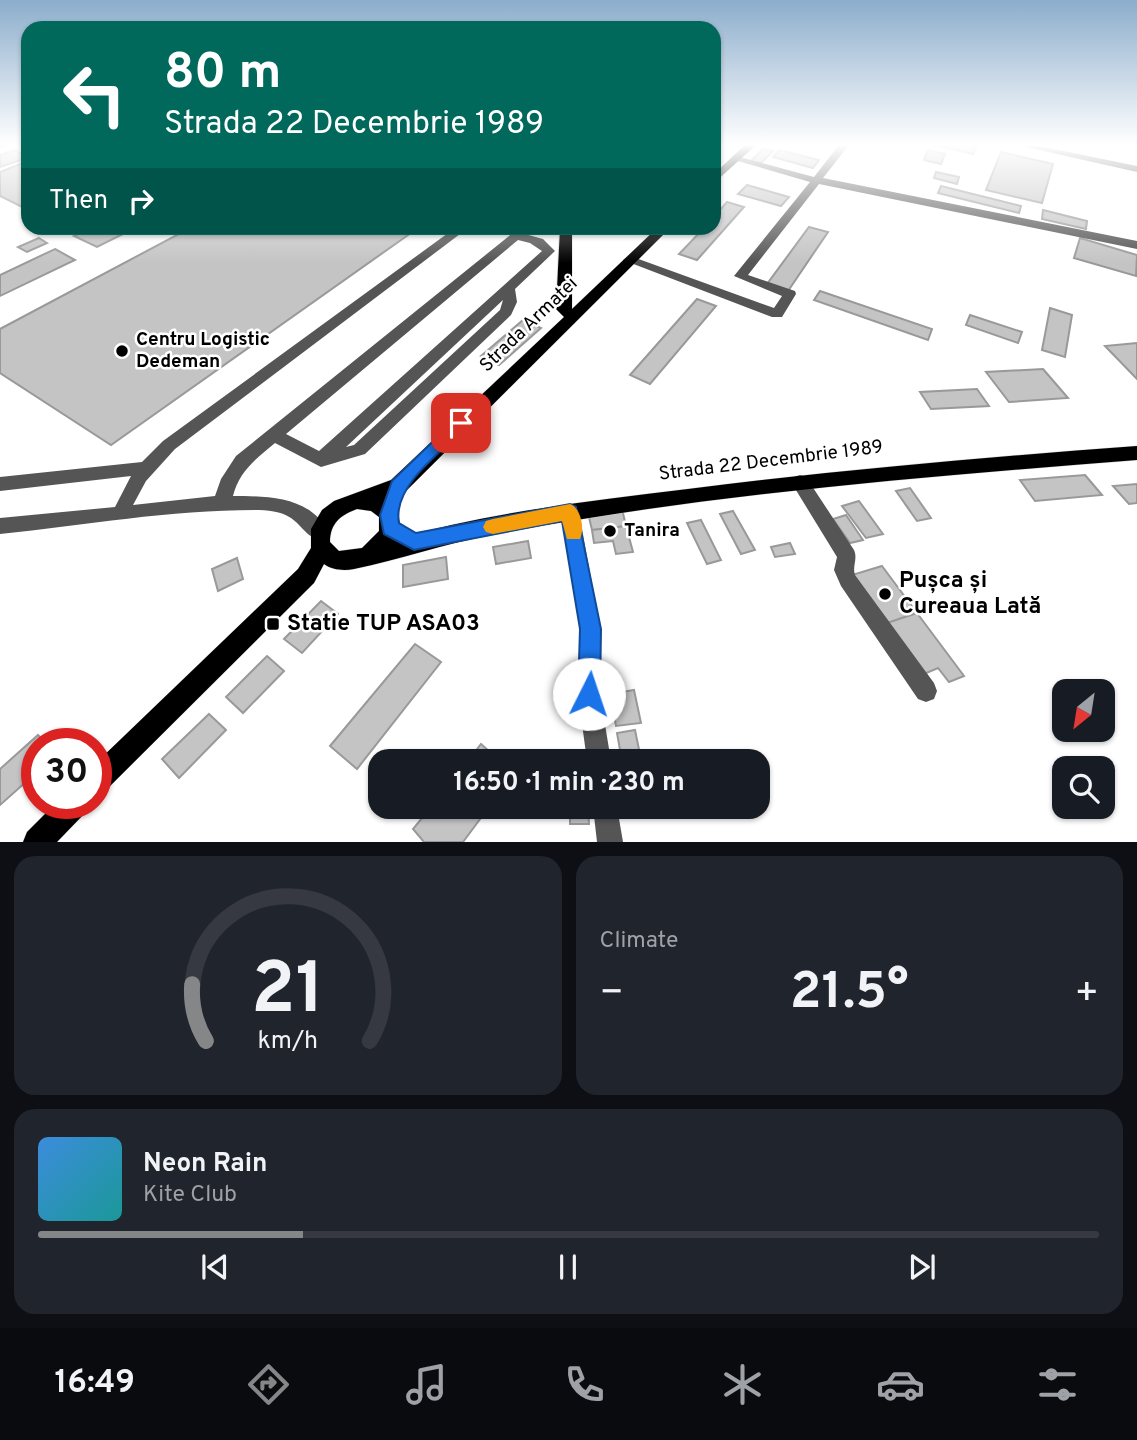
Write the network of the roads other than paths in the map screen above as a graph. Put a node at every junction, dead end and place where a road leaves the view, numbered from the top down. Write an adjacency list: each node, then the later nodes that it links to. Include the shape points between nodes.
1 (812, 184): 9 (street, via 740,276 790,294 777,314)
2 (836, 184): 8 (street)
3 (454, 235): 13 (street, via 169,445)
4 (516, 235): 11 (street)
5 (526, 235): 11 (street, via 549,251 509,290 506,312 370,441 346,455 321,460)
6 (566, 235): 10 (main road, via 563,309)
7 (656, 235): 9 (main road, Strada Armatei)
8 (1137, 245)
9 (629, 260): 10 (main road, Strada Armatei)
10 (571, 315): 16 (main road, Strada Armatei)
11 (275, 435): 18 (street, via 242,461 227,484)
12 (1137, 453): 14 (main road, Strada 22 Decembrie 1989)
13 (145, 468): 15 (street); 22 (street, via 127,494)
14 (800, 482): 21 (main road, Strada 22 Decembrie 1989); 30 (street, via 847,556 844,570 848,580)
15 (0, 484)
16 (398, 486): 17 (main road, Strada Armatei); 23 (main road, Strada Armatei)
17 (363, 501): 19 (main road); 23 (main road, via 379,504)
18 (222, 503): 20 (street, via 271,503); 22 (street)
19 (335, 509): 20 (street); 25 (main road, via 327,517)
20 (296, 510): 25 (street)
21 (570, 512): 26 (main road, Strada 22 Decembrie 1989); 31 (street, via 590,629 589,694)
22 (121, 514): 24 (street)
23 (390, 521): 26 (main road); 27 (main road, via 380,548)
24 (0, 526)
25 (320, 540): 28 (main road, via 334,560); 29 (main road)
26 (414, 542): 27 (main road, Strada 22 Decembrie 1989)
27 (370, 555): 28 (main road, via 358,561)
28 (340, 561): 29 (main road)
29 (306, 576): 32 (main road)
30 (926, 691)
31 (596, 749)
32 (112, 766)
33 (59, 819): 35 (main road)
34 (607, 819): 36 (street)
35 (37, 842)
36 (610, 842)

